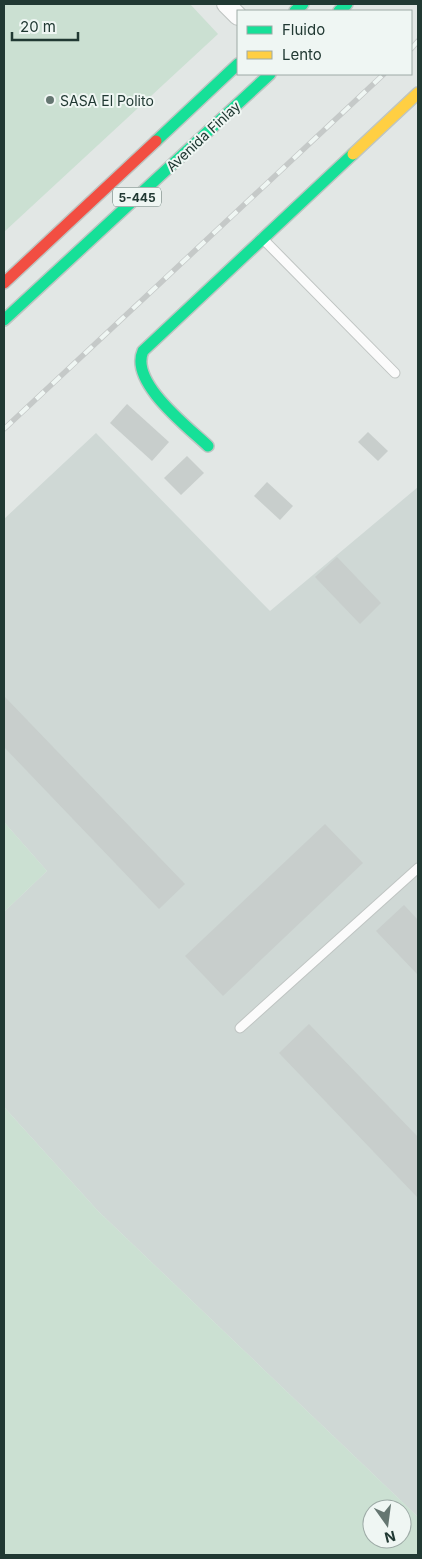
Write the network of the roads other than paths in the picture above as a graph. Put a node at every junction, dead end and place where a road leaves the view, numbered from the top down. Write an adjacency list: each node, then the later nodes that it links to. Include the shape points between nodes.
1 (226, 4): 2 (street)
2 (237, 15)
3 (237, 65): 7 (main road, Avenida Finlay / 5-445)
4 (269, 75): 8 (main road, Avenida Finlay / 5-445)
5 (418, 93): 6 (main road)
6 (262, 238): 9 (lane); 10 (main road, via 145,347 140,359 143,374 157,396)
7 (4, 283)
8 (4, 320)
9 (395, 373)
10 (208, 446)
11 (418, 868): 12 (lane)
12 (240, 1028)

